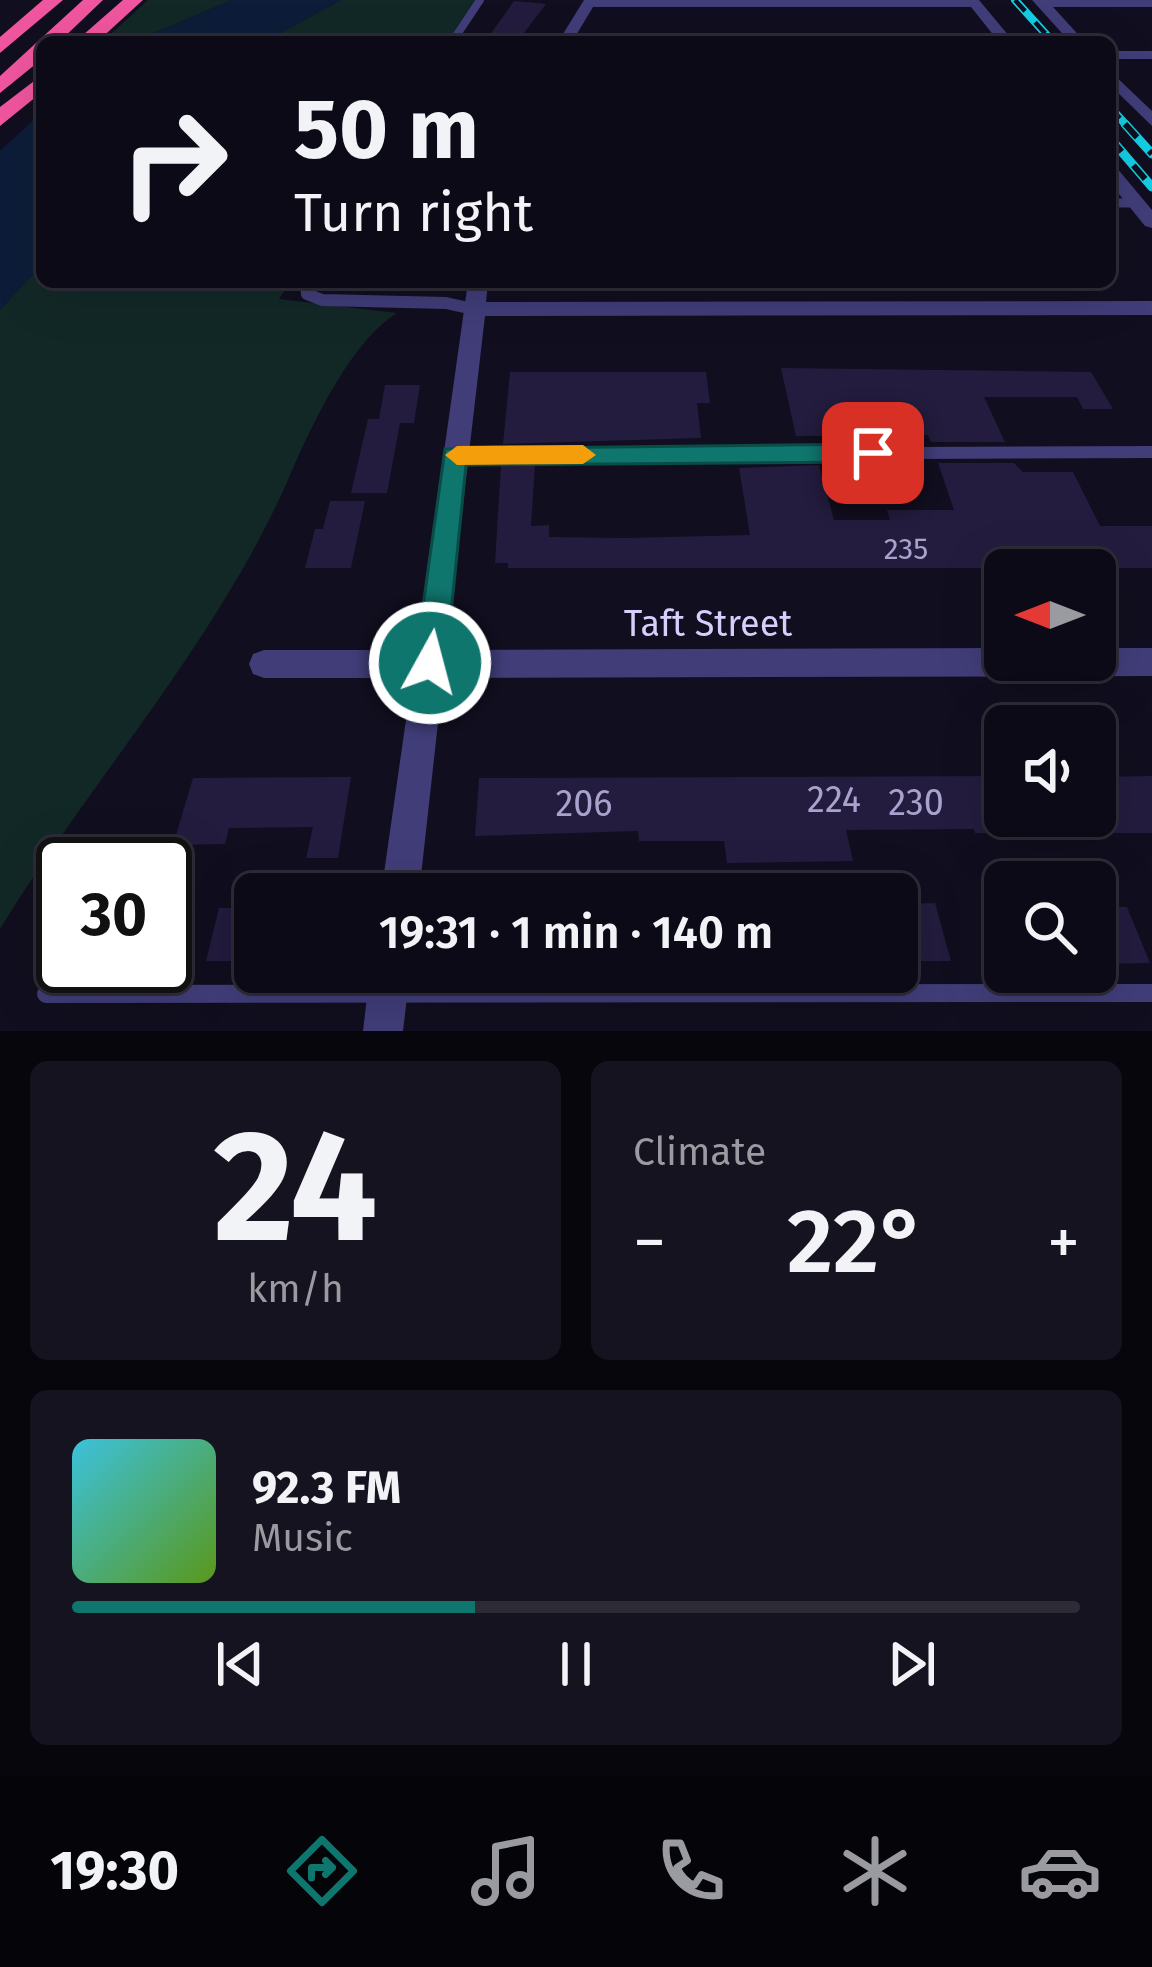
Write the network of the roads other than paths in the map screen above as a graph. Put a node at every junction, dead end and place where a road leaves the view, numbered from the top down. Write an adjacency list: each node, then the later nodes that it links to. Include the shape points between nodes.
1 (54, 0): 15 (highway)
2 (94, 0): 9 (highway)
3 (134, 0): 10 (highway)
4 (480, 0): 11 (lane)
5 (590, 1): 6 (street); 12 (street)
6 (973, 1): 13 (street)
7 (1040, 1): 8 (street); 14 (street)
8 (1152, 3)
9 (55, 36)
10 (92, 36)
11 (456, 36)
12 (570, 36)
13 (1001, 36)
14 (1072, 36)
15 (0, 46)
16 (36, 53): 21 (highway)
17 (1116, 55): 18 (lane)
18 (1152, 55)
19 (1116, 82): 23 (street)
20 (36, 86): 22 (highway)
21 (0, 87)
22 (0, 119)
23 (1151, 120)
24 (1116, 178): 26 (street)
25 (1116, 203): 26 (lane)
26 (1136, 203): 27 (street)
27 (1152, 222)
28 (307, 288): 29 (lane, via 322,300 446,303)
29 (476, 296): 30 (street); 32 (street)
30 (1152, 308)
31 (1152, 452): 32 (lane)
32 (454, 455): 34 (street)
33 (1152, 662): 34 (street, Taft Street)
34 (430, 663): 35 (street, Taft Street); 36 (street)
35 (264, 664)
36 (403, 873)
37 (1152, 993): 39 (lane)
38 (46, 994): 39 (lane)
39 (387, 999)

